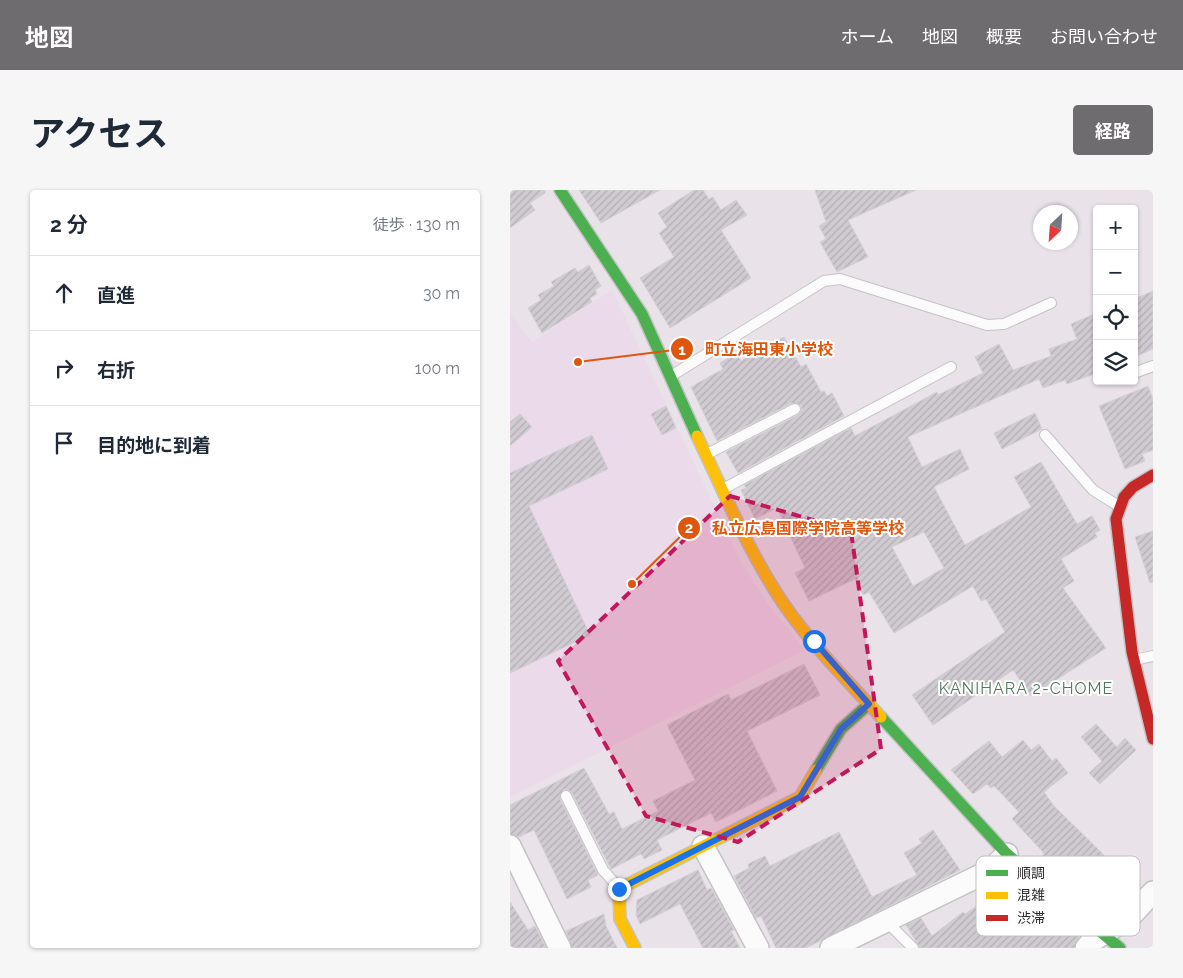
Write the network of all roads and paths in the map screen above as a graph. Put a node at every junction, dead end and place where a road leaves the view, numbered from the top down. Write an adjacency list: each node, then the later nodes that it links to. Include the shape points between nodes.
1 (560, 190): 6 (street, via 642,314)
2 (1051, 304): 6 (lane, via 1004,324 987,325 840,279 824,281)
3 (1153, 366): 5 (lane)
4 (951, 367): 11 (lane)
5 (1138, 372)
6 (669, 377): 9 (street)
7 (795, 409): 9 (lane)
8 (1045, 435): 12 (lane, via 1093,490)
9 (706, 455): 11 (street)
10 (1153, 475): 12 (street, via 1132,487)
11 (722, 489): 15 (street, via 775,591)
12 (1117, 505): 14 (street)
13 (1153, 656): 14 (lane)
14 (1133, 660): 16 (street)
15 (869, 704): 19 (street, via 841,729 800,797); 20 (street)
16 (1153, 739)
17 (566, 796): 23 (lane, via 603,870)
18 (510, 846): 29 (street)
19 (703, 846): 23 (street); 31 (street)
20 (1007, 854): 21 (street)
21 (1009, 856)
22 (976, 878): 26 (street)
23 (619, 889): 30 (street, via 620,919)
24 (1153, 892): 25 (street)
25 (1140, 906)
26 (886, 921): 32 (street); 33 (lane)
27 (1101, 936): 34 (street)
28 (1106, 936): 35 (street)
29 (560, 948)
30 (635, 948)
31 (758, 948)
32 (831, 948)
33 (914, 948)
34 (1086, 948)
35 (1120, 948)

